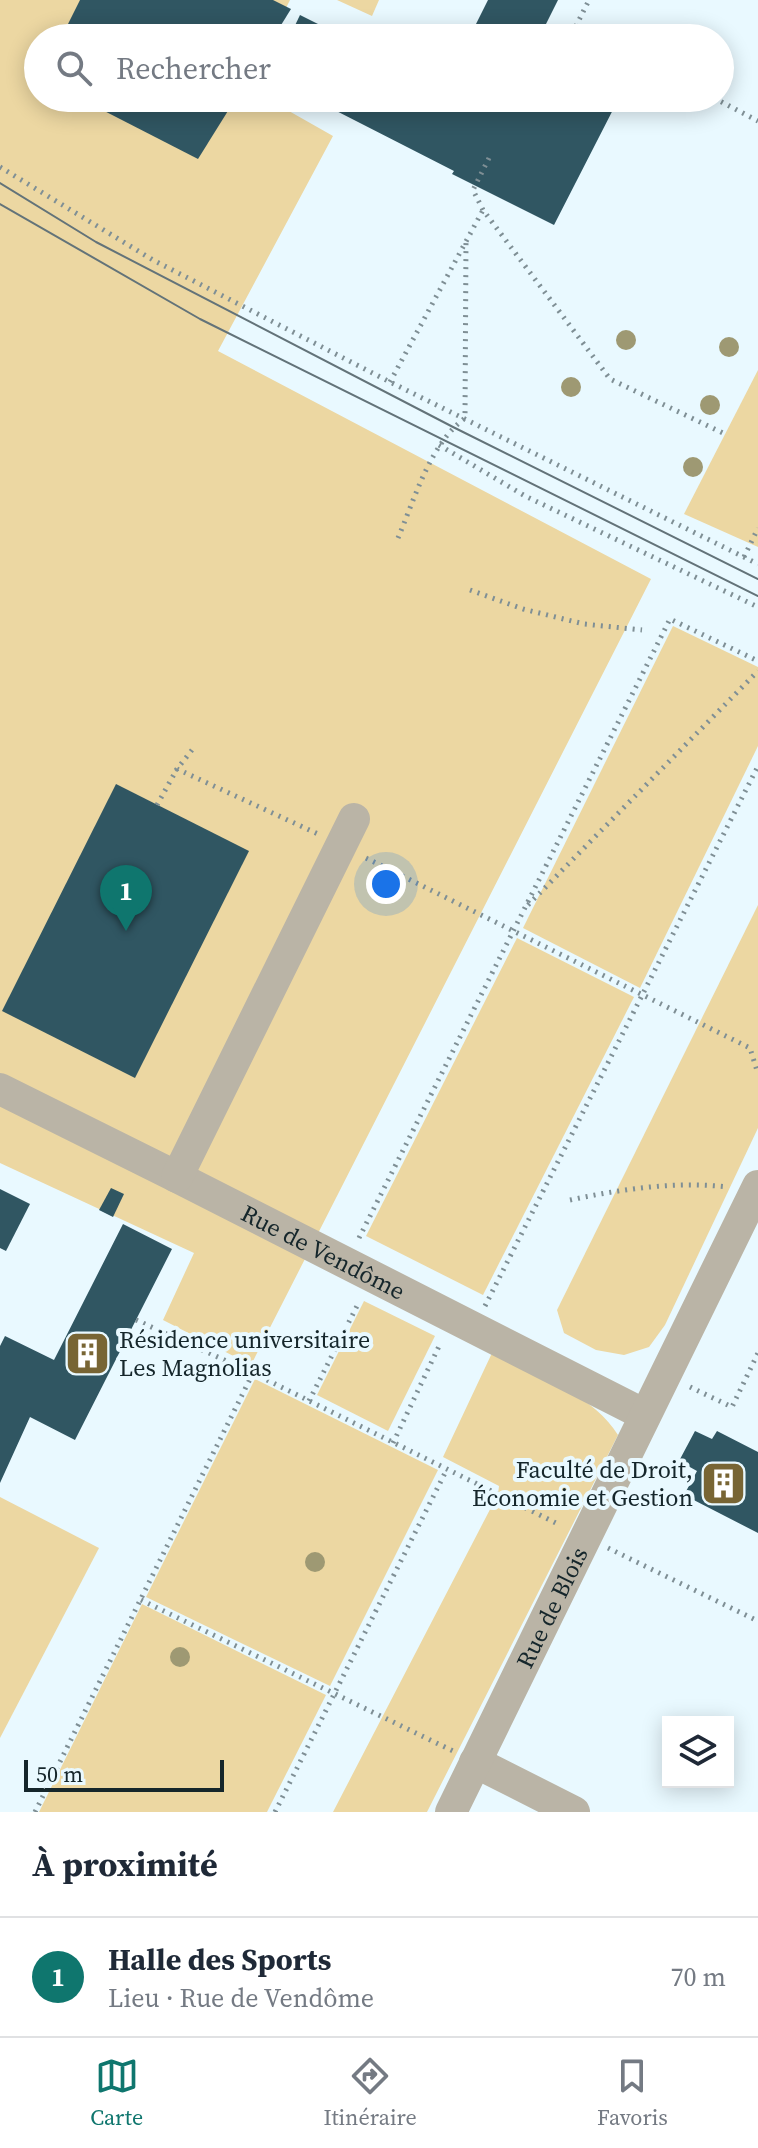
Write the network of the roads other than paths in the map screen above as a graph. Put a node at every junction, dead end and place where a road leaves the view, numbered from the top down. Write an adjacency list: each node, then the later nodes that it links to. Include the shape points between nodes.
1 (347, 832): 3 (street)
2 (0, 1089): 3 (street, Rue de Vendôme)
3 (177, 1177): 5 (street, Rue de Vendôme)
4 (757, 1189): 5 (street, Rue de Blois)
5 (645, 1415): 6 (street, Rue de Blois)
6 (475, 1762): 7 (street, Rue de Blois); 8 (street)
7 (451, 1812)
8 (574, 1812)

